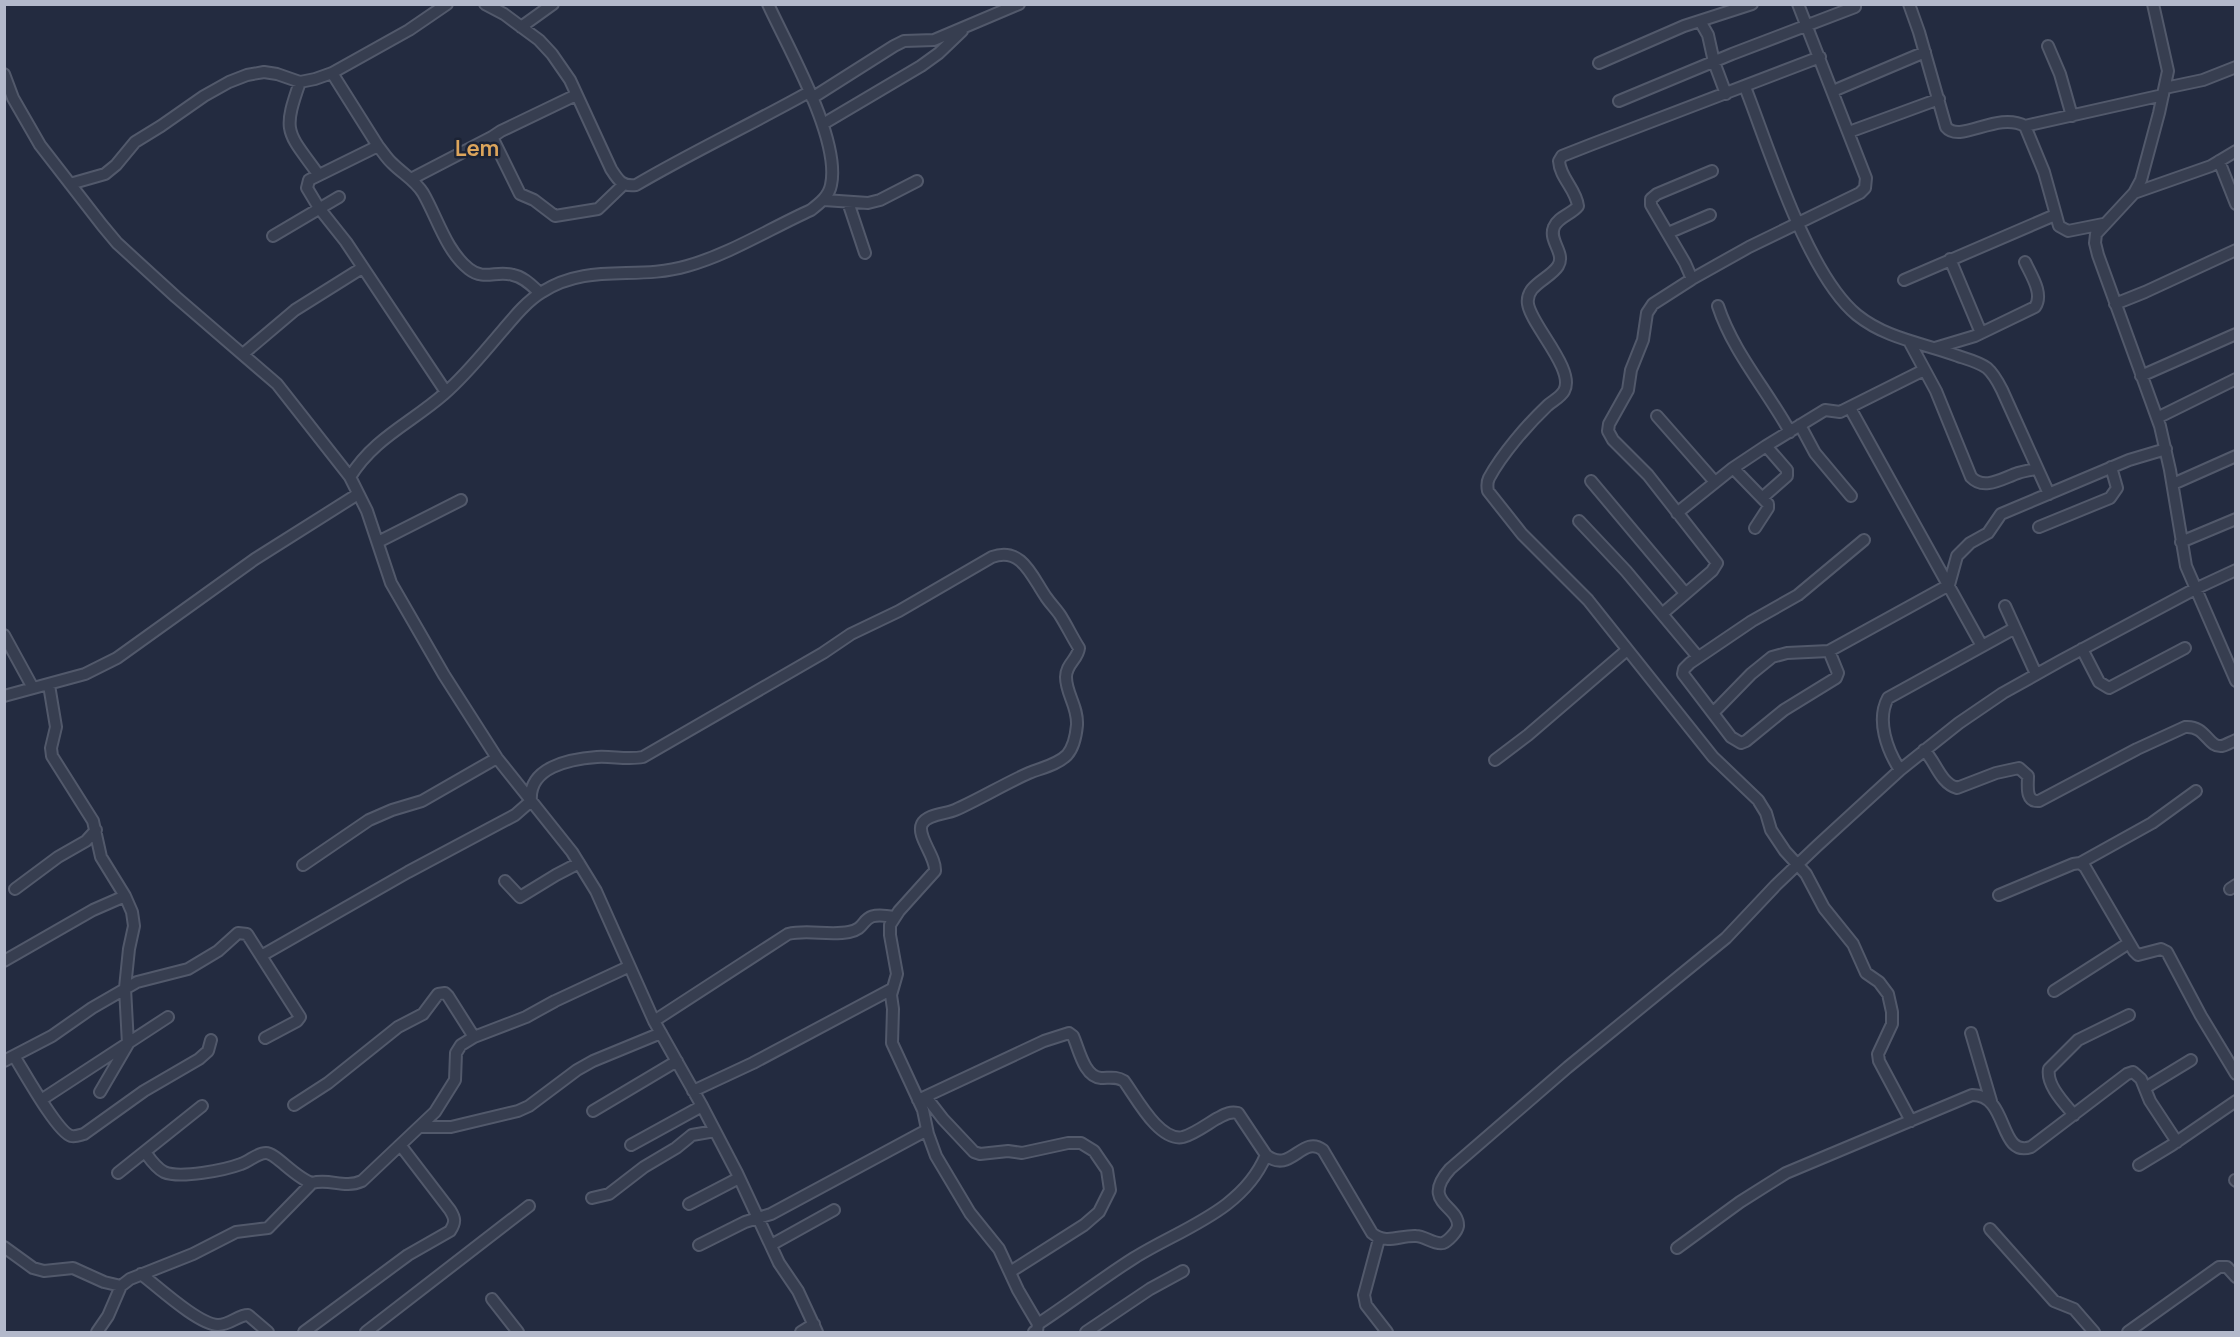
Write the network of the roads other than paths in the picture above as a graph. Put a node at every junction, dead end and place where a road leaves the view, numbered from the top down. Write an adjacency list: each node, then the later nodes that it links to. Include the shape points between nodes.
1 (447, 4): 21 (street)
2 (485, 4): 13 (street)
3 (553, 4): 13 (street)
4 (768, 4): 29 (street)
5 (1019, 4): 14 (street)
6 (1752, 4): 11 (street)
7 (1798, 4): 12 (street)
8 (1909, 4): 16 (street)
9 (2153, 4): 26 (street, via 2167,60)
10 (1855, 7): 12 (street)
11 (1700, 21): 18 (street, via 1708,35); 19 (street)
12 (1807, 26): 17 (street); 18 (street)
13 (521, 27): 27 (street, via 552,54)
14 (964, 28): 29 (street, via 933,40 904,41); 33 (street, via 921,66)
15 (2048, 46): 32 (street)
16 (1925, 52): 25 (street); 30 (street)
17 (1820, 57): 24 (street); 25 (street)
18 (1714, 62): 28 (street); 31 (street)
19 (1599, 63)
20 (2235, 67): 26 (street)
21 (332, 73): 23 (street); 37 (street)
22 (4, 74): 44 (street, via 28,126)
23 (300, 82): 41 (street, via 289,129); 44 (street, via 264,72 230,82 135,142 105,174)
24 (1745, 87): 28 (street); 54 (street)
25 (1833, 91): 35 (street)
26 (2164, 92): 32 (street); 46 (street, via 2141,180)
27 (576, 94): 36 (street); 45 (street, via 604,156)
28 (1726, 94): 115 (street, via 1562,156 1559,161 1563,176 1578,206 1554,226 1560,264 1532,290 1528,304 1561,363 1566,384 1488,479 1488,491 1522,534 1588,600)
29 (811, 95): 33 (street); 45 (street, via 636,185)
30 (1939, 99): 34 (street, via 1946,127 1955,133 2002,121); 35 (street)
31 (1619, 100)
32 (2072, 116): 34 (street)
33 (823, 124): 48 (street, via 832,168 831,186)
34 (2025, 126): 53 (street, via 2044,172)
35 (1849, 132): 54 (street, via 1866,178 1865,188)
36 (492, 137): 42 (street); 45 (street, via 520,194 555,216 598,209)
37 (378, 146): 41 (street); 42 (street)
38 (2235, 151): 39 (street)
39 (2218, 161): 46 (street); 50 (street)
40 (1712, 171): 56 (street, via 1651,199)
41 (318, 174): 51 (street, via 306,185)
42 (411, 178): 65 (street, via 468,268 482,276 511,274)
43 (917, 181): 49 (street, via 868,203)
44 (70, 184): 72 (street, via 117,243)
45 (623, 184)
46 (2134, 193): 55 (street)
47 (339, 196): 51 (street)
48 (824, 200): 49 (street); 65 (street, via 811,210 687,266 648,273 577,276)
49 (848, 202): 59 (street)
50 (2235, 204)
51 (319, 208): 57 (street); 62 (street)
52 (1710, 215): 56 (street)
53 (2055, 215): 55 (street, via 2059,226 2068,231); 60 (street)
54 (1798, 223): 63 (street); 70 (street, via 1821,268 1854,313 1871,326)
55 (2103, 224): 66 (street, via 2095,243)
56 (1668, 233): 63 (street)
57 (273, 237)
58 (2235, 250): 66 (street)
59 (865, 253)
60 (1950, 259): 64 (street); 68 (street)
61 (2025, 262): 68 (street, via 2039,296 2036,307)
62 (362, 268): 72 (street, via 295,310); 76 (street)
63 (1692, 279): 97 (street, via 1653,304 1647,313 1628,390 1608,431)
64 (1904, 280)
65 (540, 293): 76 (street)
66 (2115, 304): 74 (street)
67 (1718, 306): 81 (street, via 1727,331)
68 (1981, 333): 71 (street)
69 (2235, 334): 74 (street)
70 (1909, 341): 71 (street); 73 (street)
71 (1935, 348): 87 (street, via 1974,361 1995,376)
72 (243, 354): 88 (street, via 277,384)
73 (1924, 370): 77 (street); 87 (street, via 1975,481 1989,483)
74 (2141, 376): 79 (street)
75 (2235, 379): 79 (street)
76 (446, 392): 88 (street, via 368,452)
77 (1850, 408): 80 (street, via 1840,412 1825,410); 106 (street)
78 (1657, 416): 90 (street)
79 (2157, 418): 83 (street)
80 (1800, 425): 81 (street); 94 (street, via 1815,453)
81 (1790, 432): 82 (street)
82 (1766, 446): 86 (street); 95 (street, via 1787,470 1787,476)
83 (2166, 449): 85 (street); 91 (street)
84 (2235, 456): 91 (street)
85 (2111, 467): 93 (street); 100 (street, via 2118,488 2110,498)
86 (1733, 468): 90 (street); 95 (street)
87 (2037, 469): 93 (street)
88 (350, 477): 92 (street)
89 (1591, 481): 108 (street)
90 (1715, 482): 97 (street)
91 (2173, 484): 104 (street)
92 (358, 494): 103 (street); 121 (street, via 255,559 117,658 85,674)
93 (2049, 494): 106 (street, via 2001,514 1988,533 1970,543 1958,556)
94 (1851, 496)
95 (1762, 498): 101 (street, via 1768,508)
96 (461, 500): 103 (street)
97 (1677, 513): 108 (street, via 1717,563)
98 (2235, 519): 104 (street)
99 (1579, 521): 110 (street)
100 (2039, 527)
101 (1755, 528)
102 (1864, 540): 118 (street, via 1798,595)
103 (378, 542): 127 (street, via 395,590)
104 (2181, 542): 107 (street)
105 (2235, 570): 107 (street)
106 (1949, 585): 113 (street); 117 (street)
107 (2195, 589): 116 (street); 120 (street)
108 (1686, 593): 110 (street)
109 (2005, 606): 111 (street)
110 (1662, 614): 118 (street)
111 (2015, 628): 113 (street); 119 (street)
112 (4, 635): 122 (street)
113 (1982, 646): 129 (street, via 1888,698 1883,716 1885,734)
114 (2185, 648): 116 (street, via 2109,688 2099,682)
115 (1628, 650): 128 (street); 136 (street, via 1713,758 1758,800 1771,830)
116 (2082, 650): 119 (street)
117 (1829, 651): 124 (street, via 1772,657); 124 (street, via 1838,673 1836,678 1784,710 1746,741 1736,741)
118 (1698, 657): 124 (street, via 1683,674)
119 (2036, 674): 126 (street)
120 (2235, 681)
121 (49, 685): 122 (street); 132 (street, via 56,726 52,756)
122 (33, 688): 123 (street)
123 (4, 696)
124 (1713, 713)
125 (2235, 740): 126 (street, via 2216,746 2199,729 2185,727 2039,801 2030,799 2028,776 2019,768 1957,788 1946,783)
126 (1924, 750): 129 (street)
127 (497, 758): 131 (street); 135 (street, via 422,801 369,820)
128 (1494, 760)
129 (1900, 770): 136 (street)
130 (2196, 791): 133 (street, via 2152,823)
131 (531, 801): 134 (street); 141 (street, via 533,784 555,766 597,757 643,757 851,634 992,557 1008,554 1031,572 1079,648 1066,675 1077,714 1076,736 1067,755 1057,762 952,812 926,819 921,833 936,865 935,871); 143 (street, via 515,815)
132 (96, 830): 138 (street, via 86,841); 140 (street, via 101,857)
133 (2080, 863): 139 (street); 142 (street)
134 (579, 864): 137 (street, via 520,897); 145 (street, via 607,915)
135 (303, 865)
136 (1797, 865): 174 (street, via 1852,944 1866,973 1887,994 1892,1024 1878,1054 1879,1061); 193 (street, via 1726,938 1450,1169 1439,1193 1458,1226 1446,1242 1440,1244 1420,1236)
137 (505, 881)
138 (15, 889)
139 (1999, 895)
140 (126, 896): 144 (street, via 93,910); 146 (street, via 134,926)
141 (894, 917): 147 (street, via 890,935 897,974); 151 (street, via 871,915 850,932 788,934)
142 (2129, 943): 148 (street); 161 (street, via 2138,955 2161,949 2167,952)
143 (261, 956): 146 (street, via 247,933 238,933 188,969 149,977); 155 (street, via 300,1017)
144 (4, 961)
145 (628, 967): 151 (street); 154 (street, via 526,1017)
146 (125, 988): 157 (street); 158 (street)
147 (892, 989): 163 (street); 165 (street, via 892,1043)
148 (2054, 992)
149 (2128, 1015): 173 (street, via 2078,1040 2049,1069 2050,1083)
150 (168, 1017): 157 (street)
151 (654, 1021): 152 (street)
152 (661, 1033): 160 (street); 175 (street, via 585,1066 518,1111 451,1127)
153 (1971, 1033): 167 (street)
154 (474, 1037): 170 (street, via 448,996 438,994 423,1014 388,1034); 175 (street, via 456,1053 455,1080 435,1112)
155 (265, 1038)
156 (211, 1040): 166 (street, via 208,1051 199,1059 78,1136 65,1133)
157 (128, 1044): 164 (street); 166 (street)
158 (9, 1059): 166 (street)
159 (2191, 1060): 162 (street)
160 (677, 1061): 163 (street); 172 (street)
161 (2235, 1074)
162 (2145, 1088): 173 (street, via 2137,1074 2127,1074); 178 (street)
163 (693, 1091): 171 (street)
164 (100, 1092)
165 (922, 1099): 176 (street); 182 (street, via 1069,1033 1087,1070 1099,1078 1118,1077 1124,1081 1166,1134 1183,1137 1231,1112 1238,1113); 199 (street, via 974,1152 1022,1153 1074,1142 1094,1151 1107,1170 1110,1190 1099,1212)
166 (41, 1100)
167 (1991, 1101): 173 (street, via 2012,1143 2024,1150); 174 (street, via 1982,1095 1972,1095)
168 (2235, 1101): 178 (street)
169 (202, 1106): 181 (street)
170 (294, 1106)
171 (702, 1106): 177 (street); 179 (street)
172 (593, 1111)
173 (2074, 1115)
174 (1911, 1120): 197 (street, via 1786,1173)
175 (420, 1127): 180 (street)
176 (927, 1130): 191 (street); 199 (street, via 951,1183 999,1249)
177 (715, 1131): 185 (street); 187 (street, via 692,1135 609,1194)
178 (2177, 1142): 183 (street)
179 (631, 1144)
180 (400, 1146): 186 (street, via 353,1185); 208 (street, via 450,1210 454,1225)
181 (145, 1152): 184 (street); 186 (street, via 158,1168 172,1174 206,1172 270,1154)
182 (1266, 1155): 193 (street, via 1278,1162 1285,1161 1318,1146); 205 (street, via 1252,1181 1213,1214 1136,1257)
183 (2139, 1165)
184 (118, 1173)
185 (739, 1178): 188 (street); 191 (street)
186 (312, 1183): 200 (street, via 268,1228 236,1232)
187 (592, 1198)
188 (689, 1204)
189 (529, 1206): 209 (street)
190 (834, 1210): 195 (street)
191 (758, 1219): 194 (street); 195 (street)
192 (1990, 1229): 214 (street, via 2054,1301 2074,1309)
193 (1379, 1239): 213 (street, via 1364,1295 1366,1305)
194 (699, 1245)
195 (771, 1245): 204 (street)
196 (4, 1247): 202 (street, via 33,1268 74,1268)
197 (1677, 1248)
198 (1183, 1271): 212 (street)
199 (1010, 1272): 205 (street)
200 (141, 1274): 202 (street); 207 (street, via 206,1322 226,1324 249,1315)
201 (2235, 1276): 215 (street, via 2227,1267 2219,1268)
202 (121, 1286): 206 (street)
203 (492, 1299): 210 (street)
204 (816, 1328): 211 (street)
205 (1037, 1330)
206 (97, 1332)
207 (268, 1332)
208 (304, 1332)
209 (366, 1332)
210 (518, 1332)
211 (801, 1332)
212 (1086, 1332)
213 (1387, 1332)
214 (2094, 1332)
215 (2128, 1332)

